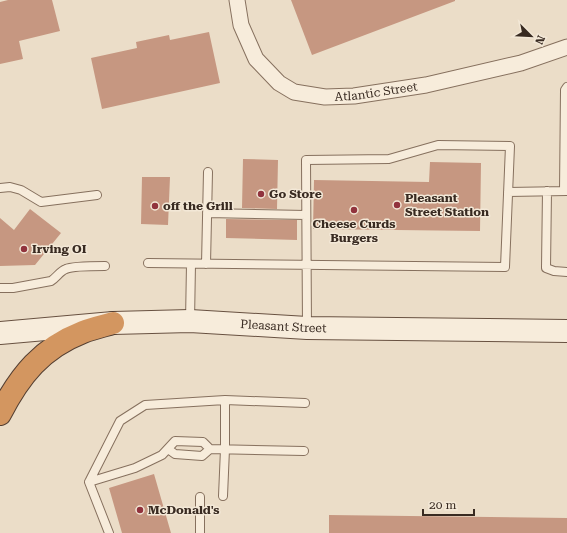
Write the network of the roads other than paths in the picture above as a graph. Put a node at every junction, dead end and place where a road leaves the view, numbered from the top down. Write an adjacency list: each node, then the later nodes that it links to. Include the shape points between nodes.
1 (237, 0): 2 (street, Atlantic Street, via 241,25 256,59 279,83 294,92 325,97 354,96 426,85 521,63)
2 (567, 47)
3 (567, 87): 7 (lane)
4 (208, 172): 10 (lane)
5 (0, 188): 9 (lane, via 21,190 41,202)
6 (547, 191): 7 (lane); 8 (lane); 17 (lane, via 546,268)
7 (565, 191)
8 (508, 192): 11 (lane, via 510,146 438,146 389,159 306,160); 15 (lane, via 505,267)
9 (97, 194)
10 (207, 213): 11 (lane); 14 (lane)
11 (306, 215): 15 (lane)
12 (148, 263): 13 (lane)
13 (191, 264): 14 (lane); 19 (lane)
14 (206, 264): 15 (lane)
15 (306, 265): 21 (lane)
16 (105, 266): 18 (lane, via 68,268 51,281)
17 (567, 272)
18 (0, 288)
19 (190, 321): 20 (main road, Pleasant Street); 21 (main road, Pleasant Street)
20 (113, 322): 23 (main road, Pleasant Street); 26 (highway, via 78,334 44,354 16,386)
21 (307, 328): 22 (main road, Pleasant Street)
22 (567, 331)
23 (0, 333)
24 (224, 400): 25 (lane); 29 (lane); 31 (lane, via 144,405 120,421)
25 (305, 403)
26 (0, 414)
27 (168, 449): 28 (lane, via 176,454 202,456); 28 (lane, via 175,441 203,442); 31 (lane, via 162,455 135,468)
28 (210, 449): 29 (lane)
29 (225, 449): 30 (lane); 32 (lane)
30 (304, 451)
31 (89, 482): 34 (lane)
32 (224, 496)
33 (200, 497): 35 (lane)
34 (109, 533)
35 (200, 533)

